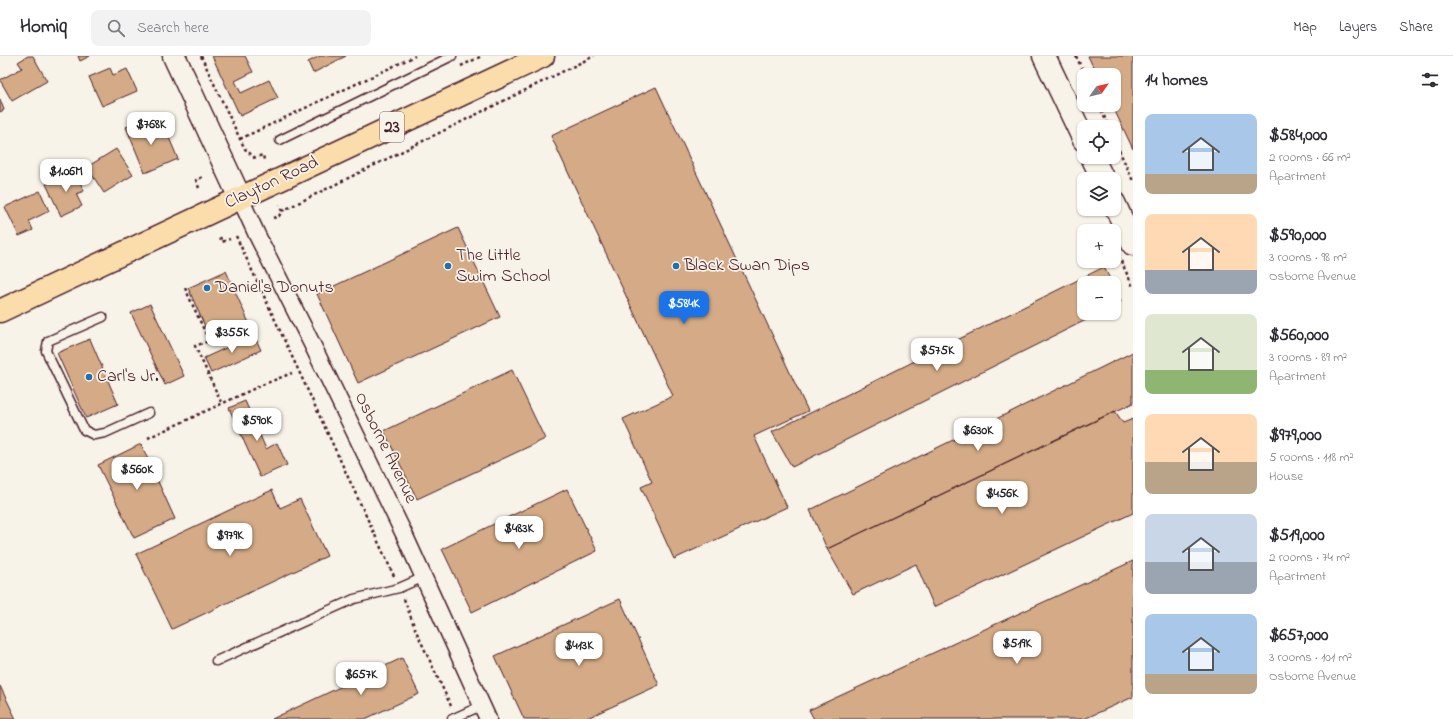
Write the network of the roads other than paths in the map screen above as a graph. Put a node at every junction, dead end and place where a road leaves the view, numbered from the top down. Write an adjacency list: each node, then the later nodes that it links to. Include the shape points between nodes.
1 (174, 56): 7 (main road)
2 (452, 56): 6 (lane, Clayton Road)
3 (543, 56): 7 (main road, Clayton Road / 23)
4 (1044, 56): 5 (main road)
5 (1077, 125)
6 (280, 140)
7 (240, 198): 10 (main road, Clayton Road / 23); 13 (street, Osborne Avenue)
8 (1117, 216): 9 (main road)
9 (1127, 252)
10 (0, 311)
11 (103, 317): 12 (lane, via 48,340 46,351 84,430 94,435 105,433)
12 (149, 413)
13 (424, 578): 14 (lane, via 399,588 354,599); 15 (street, Osborne Avenue)
14 (216, 661)
15 (485, 712): 16 (lane)
16 (454, 718)

